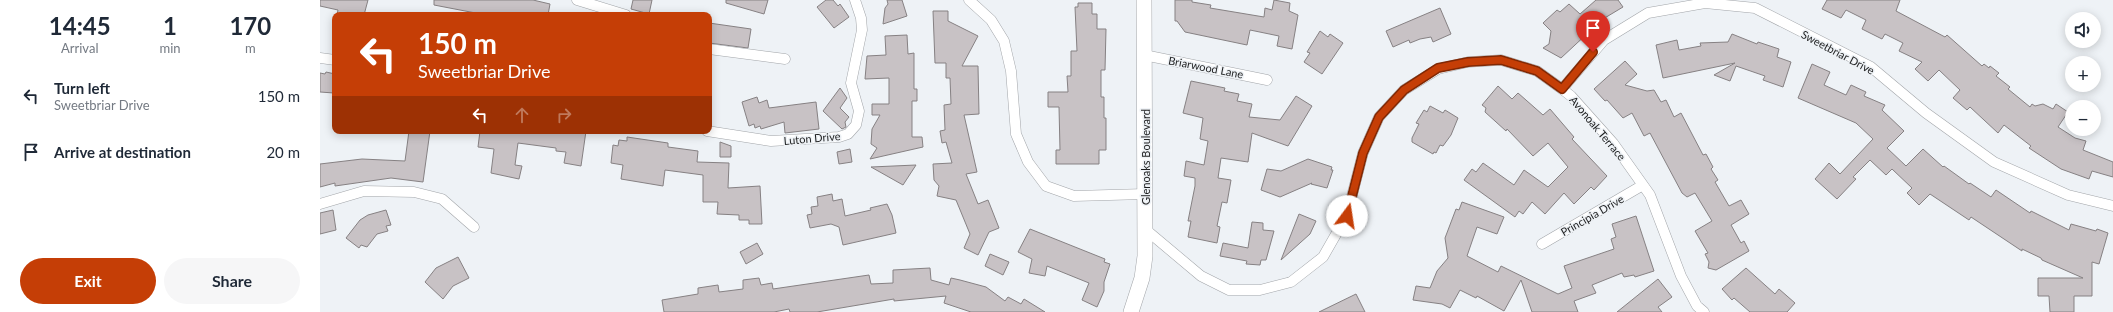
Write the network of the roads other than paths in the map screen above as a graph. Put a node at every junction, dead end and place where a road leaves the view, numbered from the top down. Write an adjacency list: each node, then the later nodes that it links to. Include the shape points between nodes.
1 (577, 0): 6 (street)
2 (855, 0): 14 (street, Luton Drive, via 862,30 851,82 859,111 856,125 848,134 839,137 771,141)
3 (969, 0): 16 (street, via 991,20 1004,41 1011,72 1016,134 1028,162 1046,186 1074,196)
4 (1144, 0): 8 (street, Glenoaks Boulevard)
5 (1662, 5): 13 (street, Sweetbriar Drive, via 1604,40); 18 (street, Sweetbriar Drive, via 1705,3 1755,8 1872,67 1926,113 1994,162 2068,195)
6 (616, 12)
7 (712, 49): 10 (street)
8 (1144, 55): 12 (street, Briarwood Lane); 16 (street, Glenoaks Boulevard)
9 (320, 58): 11 (street)
10 (785, 59)
11 (332, 60)
12 (1268, 80)
13 (1562, 89): 15 (street, Avonoak Terrace, via 1613,143); 20 (street, Avonoak Terrace, via 1537,71 1501,60 1468,62 1438,68 1404,90 1379,117 1363,153 1347,216 1323,257 1291,282 1260,290 1229,290 1201,276)
14 (712, 132)
15 (1643, 185): 21 (street, Principia Drive); 23 (street, Avonoak Terrace, via 1650,195 1681,276 1697,306)
16 (1144, 194): 20 (street, Glenoaks Boulevard)
17 (320, 204): 19 (street, via 364,191 414,192 442,199)
18 (2113, 206)
19 (474, 226)
20 (1145, 229): 22 (street, Glenoaks Boulevard, via 1142,278)
21 (1542, 244)
22 (1131, 312)
23 (1704, 312)

